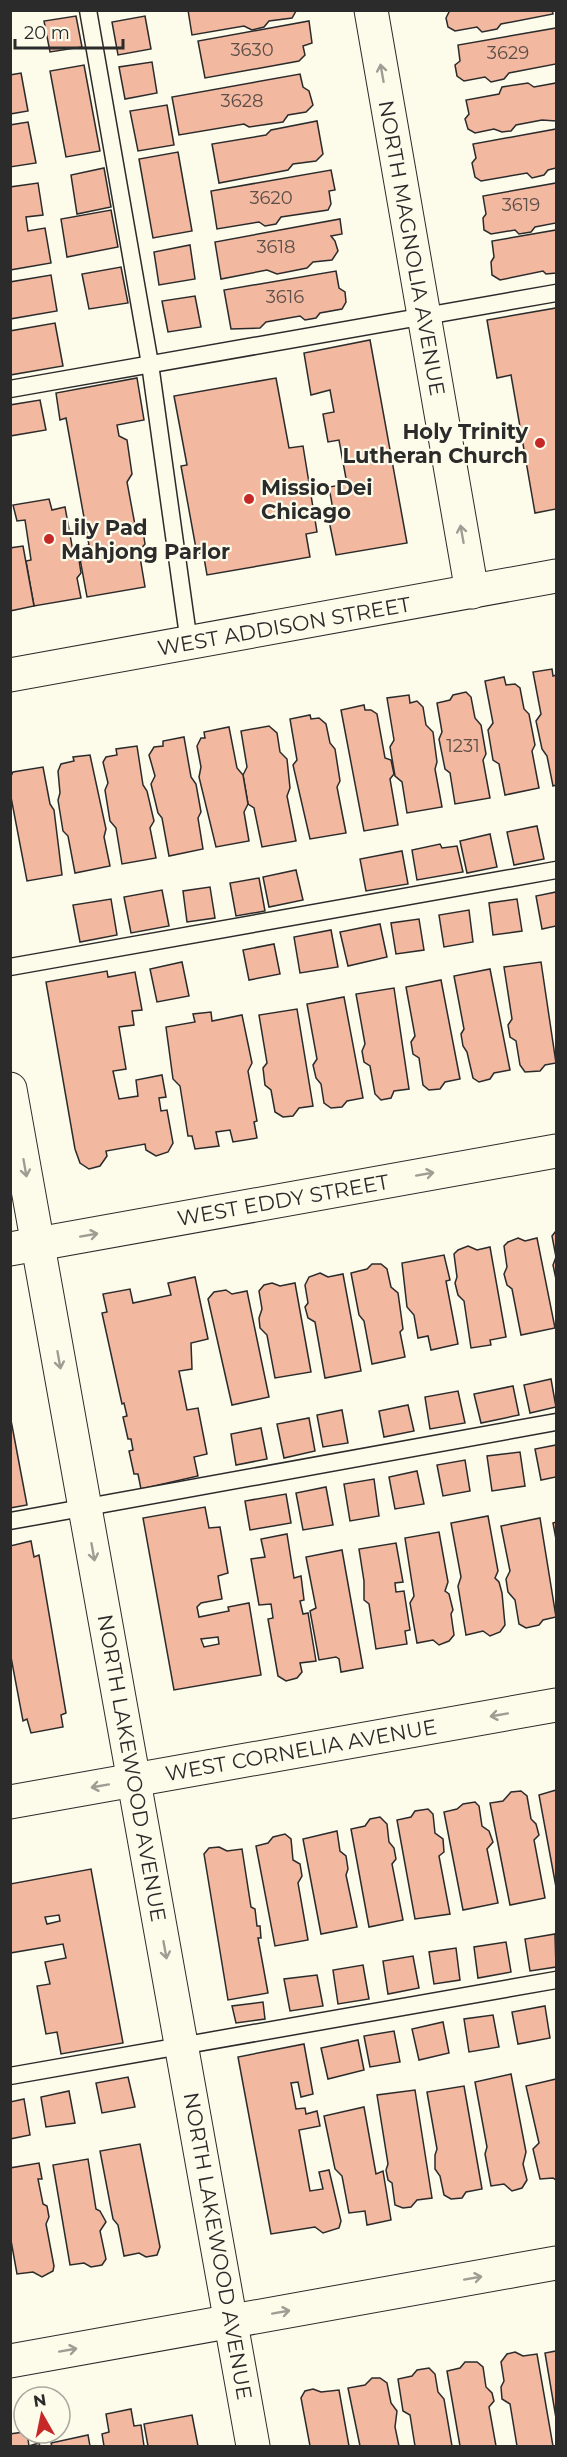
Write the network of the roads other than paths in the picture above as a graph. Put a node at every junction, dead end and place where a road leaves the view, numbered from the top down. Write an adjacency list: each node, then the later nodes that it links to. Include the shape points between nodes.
1 (88, 10): 5 (lane)
2 (371, 10): 4 (street, NORTH MAGNOLIA AVENUE, one-way to 2)
3 (556, 293): 4 (lane)
4 (425, 316): 5 (lane); 8 (street, NORTH MAGNOLIA AVENUE, one-way to 4)
5 (150, 364): 6 (lane); 9 (lane)
6 (10, 389)
7 (556, 576): 8 (street, WEST ADDISON STREET)
8 (472, 592): 9 (street, WEST ADDISON STREET)
9 (189, 643): 10 (street, WEST ADDISON STREET)
10 (10, 675)
11 (556, 870): 12 (lane)
12 (10, 967)
13 (10, 1089): 15 (street, NORTH LAKEWOOD AVENUE, one-way to 15)
14 (556, 1150): 15 (street, WEST EDDY STREET, one-way to 14)
15 (24, 1246): 17 (street, NORTH LAKEWOOD AVENUE, one-way to 17)
16 (556, 1422): 17 (lane)
17 (85, 1508): 18 (lane); 20 (street, NORTH LAKEWOOD AVENUE, one-way to 20)
18 (10, 1521)
19 (556, 1705): 20 (street, WEST CORNELIA AVENUE, one-way to 20)
20 (134, 1780): 21 (street, WEST CORNELIA AVENUE, one-way to 21); 23 (street, NORTH LAKEWOOD AVENUE, one-way to 23)
21 (10, 1802)
22 (556, 1980): 23 (lane)
23 (182, 2045): 24 (lane); 26 (street, NORTH LAKEWOOD AVENUE)
24 (10, 2076)
25 (556, 2263): 26 (street, one-way to 25)
26 (231, 2321): 27 (street, one-way to 26); 28 (street, NORTH LAKEWOOD AVENUE)
27 (10, 2361)
28 (253, 2446)

